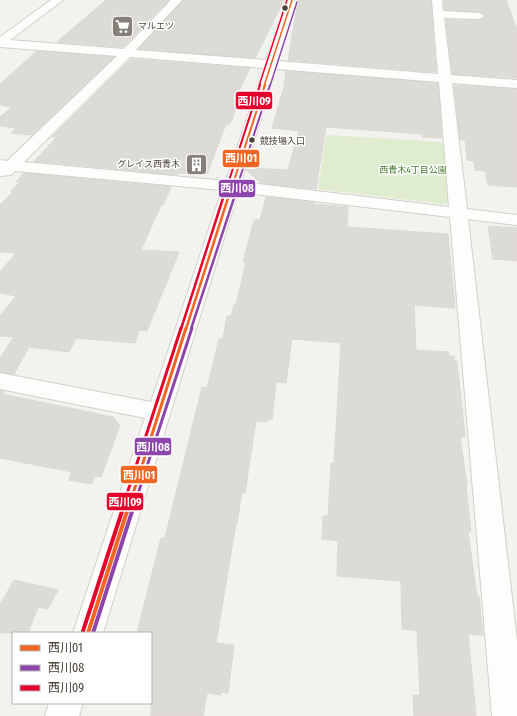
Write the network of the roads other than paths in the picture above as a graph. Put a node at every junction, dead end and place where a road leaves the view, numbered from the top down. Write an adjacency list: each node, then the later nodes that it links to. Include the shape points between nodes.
1 (58, 0): 7 (street)
2 (177, 0): 8 (street)
3 (292, 0): 9 (street)
4 (437, 0): 5 (street)
5 (438, 14): 6 (street); 10 (street)
6 (480, 16)
7 (0, 43): 8 (street)
8 (127, 53): 9 (street); 12 (street)
9 (271, 64): 10 (street); 14 (street)
10 (444, 78): 11 (street); 15 (street)
11 (517, 84)
12 (6, 165): 13 (street); 14 (street)
13 (0, 178)
14 (231, 186): 15 (street); 18 (street)
15 (459, 213): 16 (street); 22 (street)
16 (517, 220)
17 (0, 381): 18 (street)
18 (158, 412): 19 (street)
19 (88, 632)
20 (66, 704): 21 (street)
21 (62, 716)
22 (509, 716)

